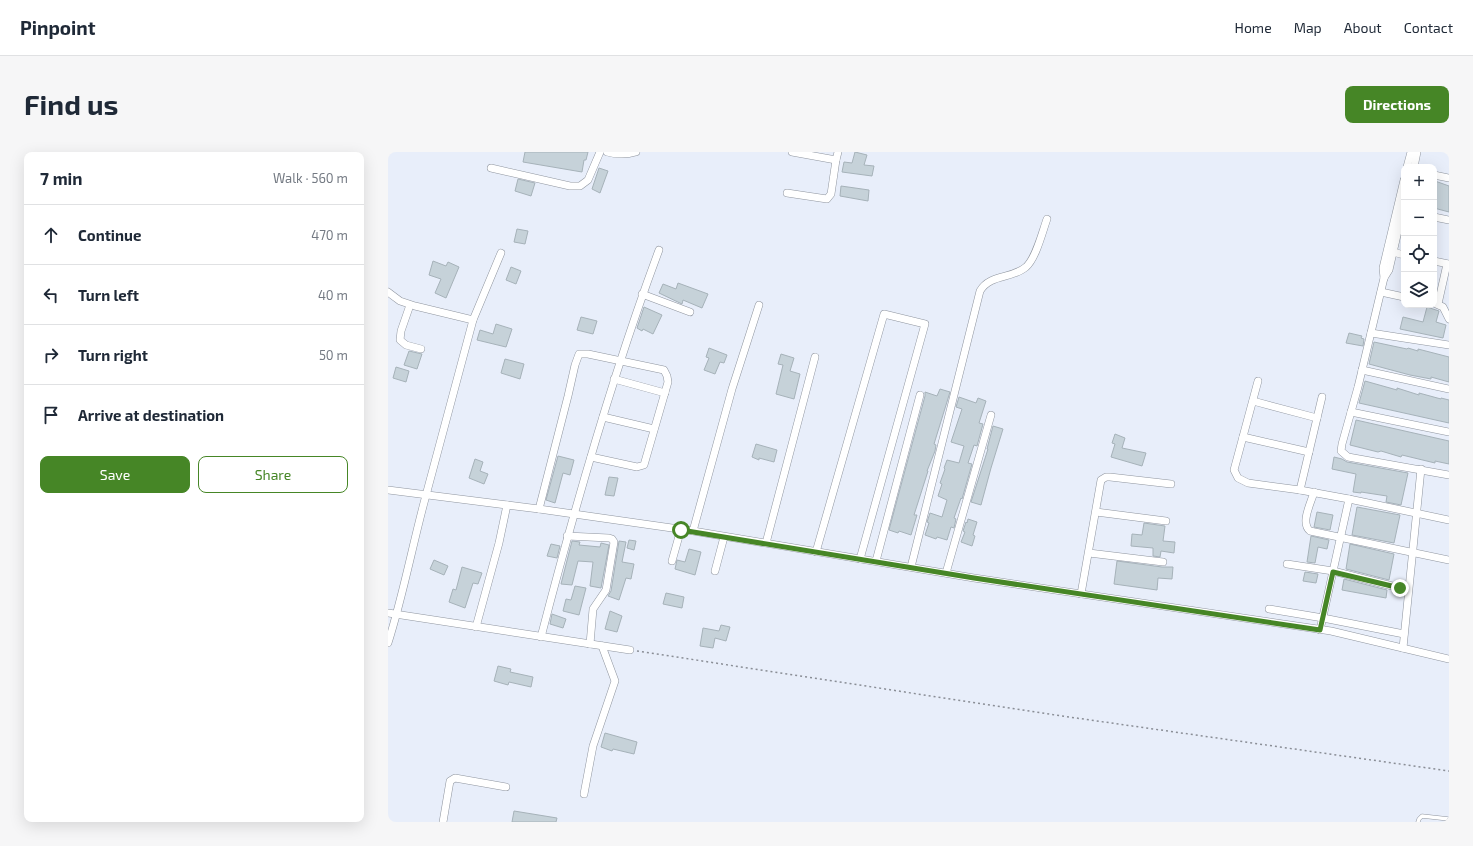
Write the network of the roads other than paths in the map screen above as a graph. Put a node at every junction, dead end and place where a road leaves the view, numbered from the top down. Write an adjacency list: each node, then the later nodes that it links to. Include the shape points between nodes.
1 (600, 152): 12 (street, via 588,180 580,186)
2 (607, 152): 3 (street, via 618,155)
3 (636, 152)
4 (792, 152): 5 (street)
5 (795, 152): 9 (street)
6 (838, 152): 9 (street)
7 (1411, 152): 10 (street)
8 (1417, 152): 11 (street)
9 (836, 160): 15 (street, via 831,194 827,199)
10 (1408, 164)
11 (1415, 164)
12 (491, 168)
13 (1437, 176): 14 (street)
14 (1449, 178)
15 (787, 193)
16 (1401, 193): 27 (street, via 1383,268)
17 (1437, 218): 19 (street)
18 (1048, 219): 92 (street, via 1029,264 1020,271 987,283 980,291)
19 (1449, 220)
20 (1401, 221): 22 (street)
21 (659, 250): 30 (street)
22 (1393, 252): 24 (street); 27 (street, via 1389,270)
23 (501, 253): 39 (street)
24 (1401, 253)
25 (1437, 262): 26 (street)
26 (1448, 264): 32 (street)
27 (1384, 278): 29 (street)
28 (388, 292): 34 (street)
29 (1381, 292): 31 (street); 40 (street)
30 (642, 294): 37 (street); 44 (street)
31 (1401, 296)
32 (1437, 301)
33 (1437, 304): 36 (street)
34 (410, 305): 39 (street); 42 (street, via 400,340 406,345)
35 (759, 305): 77 (street, via 732,389)
36 (1447, 310): 38 (street)
37 (690, 312)
38 (1449, 319)
39 (473, 320): 68 (street)
40 (1371, 333): 41 (street); 45 (street)
41 (1449, 345)
42 (422, 350)
43 (815, 357): 82 (street)
44 (619, 361): 46 (street); 49 (street, via 664,370 668,382); 71 (street, via 584,353 577,356)
45 (1362, 370): 48 (street); 53 (street)
46 (614, 379): 49 (street); 55 (street)
47 (1258, 381): 52 (street)
48 (1449, 389)
49 (665, 392): 57 (street)
50 (920, 395): 89 (street)
51 (1322, 397): 56 (street)
52 (1253, 401): 56 (street); 59 (street)
53 (1351, 412): 58 (street); 62 (street, via 1342,444 1343,454 1348,457)
54 (991, 415): 95 (street)
55 (603, 417): 57 (street); 61 (street)
56 (1317, 418): 60 (street)
57 (654, 429): 61 (street, via 644,465 637,467)
58 (1449, 432)
59 (1243, 437): 60 (street); 66 (street, via 1234,470 1238,478 1248,483)
60 (1309, 452): 66 (street)
61 (591, 457): 74 (street)
62 (1421, 469): 63 (street); 73 (street)
63 (1449, 475)
64 (1171, 484): 72 (street, via 1106,477 1101,480)
65 (388, 490): 68 (street)
66 (1300, 490): 67 (street)
67 (1314, 492): 69 (street); 80 (street, via 1306,527 1310,531)
68 (426, 496): 70 (street); 100 (street)
69 (1349, 499): 73 (street); 80 (street)
70 (507, 507): 71 (street); 102 (street)
71 (538, 509): 74 (street)
72 (1096, 512): 76 (street); 85 (street)
73 (1416, 512): 75 (street); 83 (street)
74 (573, 517): 78 (street); 79 (street)
75 (1449, 520)
76 (1166, 521)
77 (694, 531): 79 (street); 81 (street)
78 (568, 533): 105 (street); 107 (street, via 612,538 614,542 606,590 593,609)
79 (680, 533): 86 (street)
80 (1341, 537): 83 (street); 94 (street)
81 (724, 539): 82 (street); 93 (street)
82 (766, 543): 84 (street)
83 (1412, 551): 88 (street); 96 (street)
84 (816, 552): 87 (street); 87 (street, via 884,314 925,324)
85 (1089, 553): 90 (street); 97 (street)
86 (673, 557)
87 (860, 559): 89 (street)
88 (1449, 560)
89 (876, 561): 92 (street)
90 (1162, 562)
91 (1287, 564): 94 (street)
92 (911, 568): 95 (street)
93 (715, 570)
94 (1333, 572): 96 (street); 101 (street)
95 (946, 573): 97 (street)
96 (1408, 590): 104 (street)
97 (1081, 594): 103 (street)
98 (1269, 609): 101 (street)
99 (388, 614): 100 (street)
100 (397, 615): 102 (street); 106 (street)
101 (1323, 618): 103 (street); 104 (street)
102 (476, 627): 105 (street)
103 (1320, 630): 109 (street)
104 (1404, 634): 109 (street)
105 (541, 637): 107 (street)
106 (388, 644)
107 (590, 644): 108 (street)
108 (602, 646): 110 (street); 113 (street, via 615,681 593,746)
109 (1403, 648): 111 (street)
110 (630, 650)
111 (1449, 659)
112 (506, 788): 115 (street, via 455,778 450,781)
113 (584, 794)
114 (1449, 819): 116 (lane, via 1422,816)
115 (443, 822)
116 (1418, 822)

